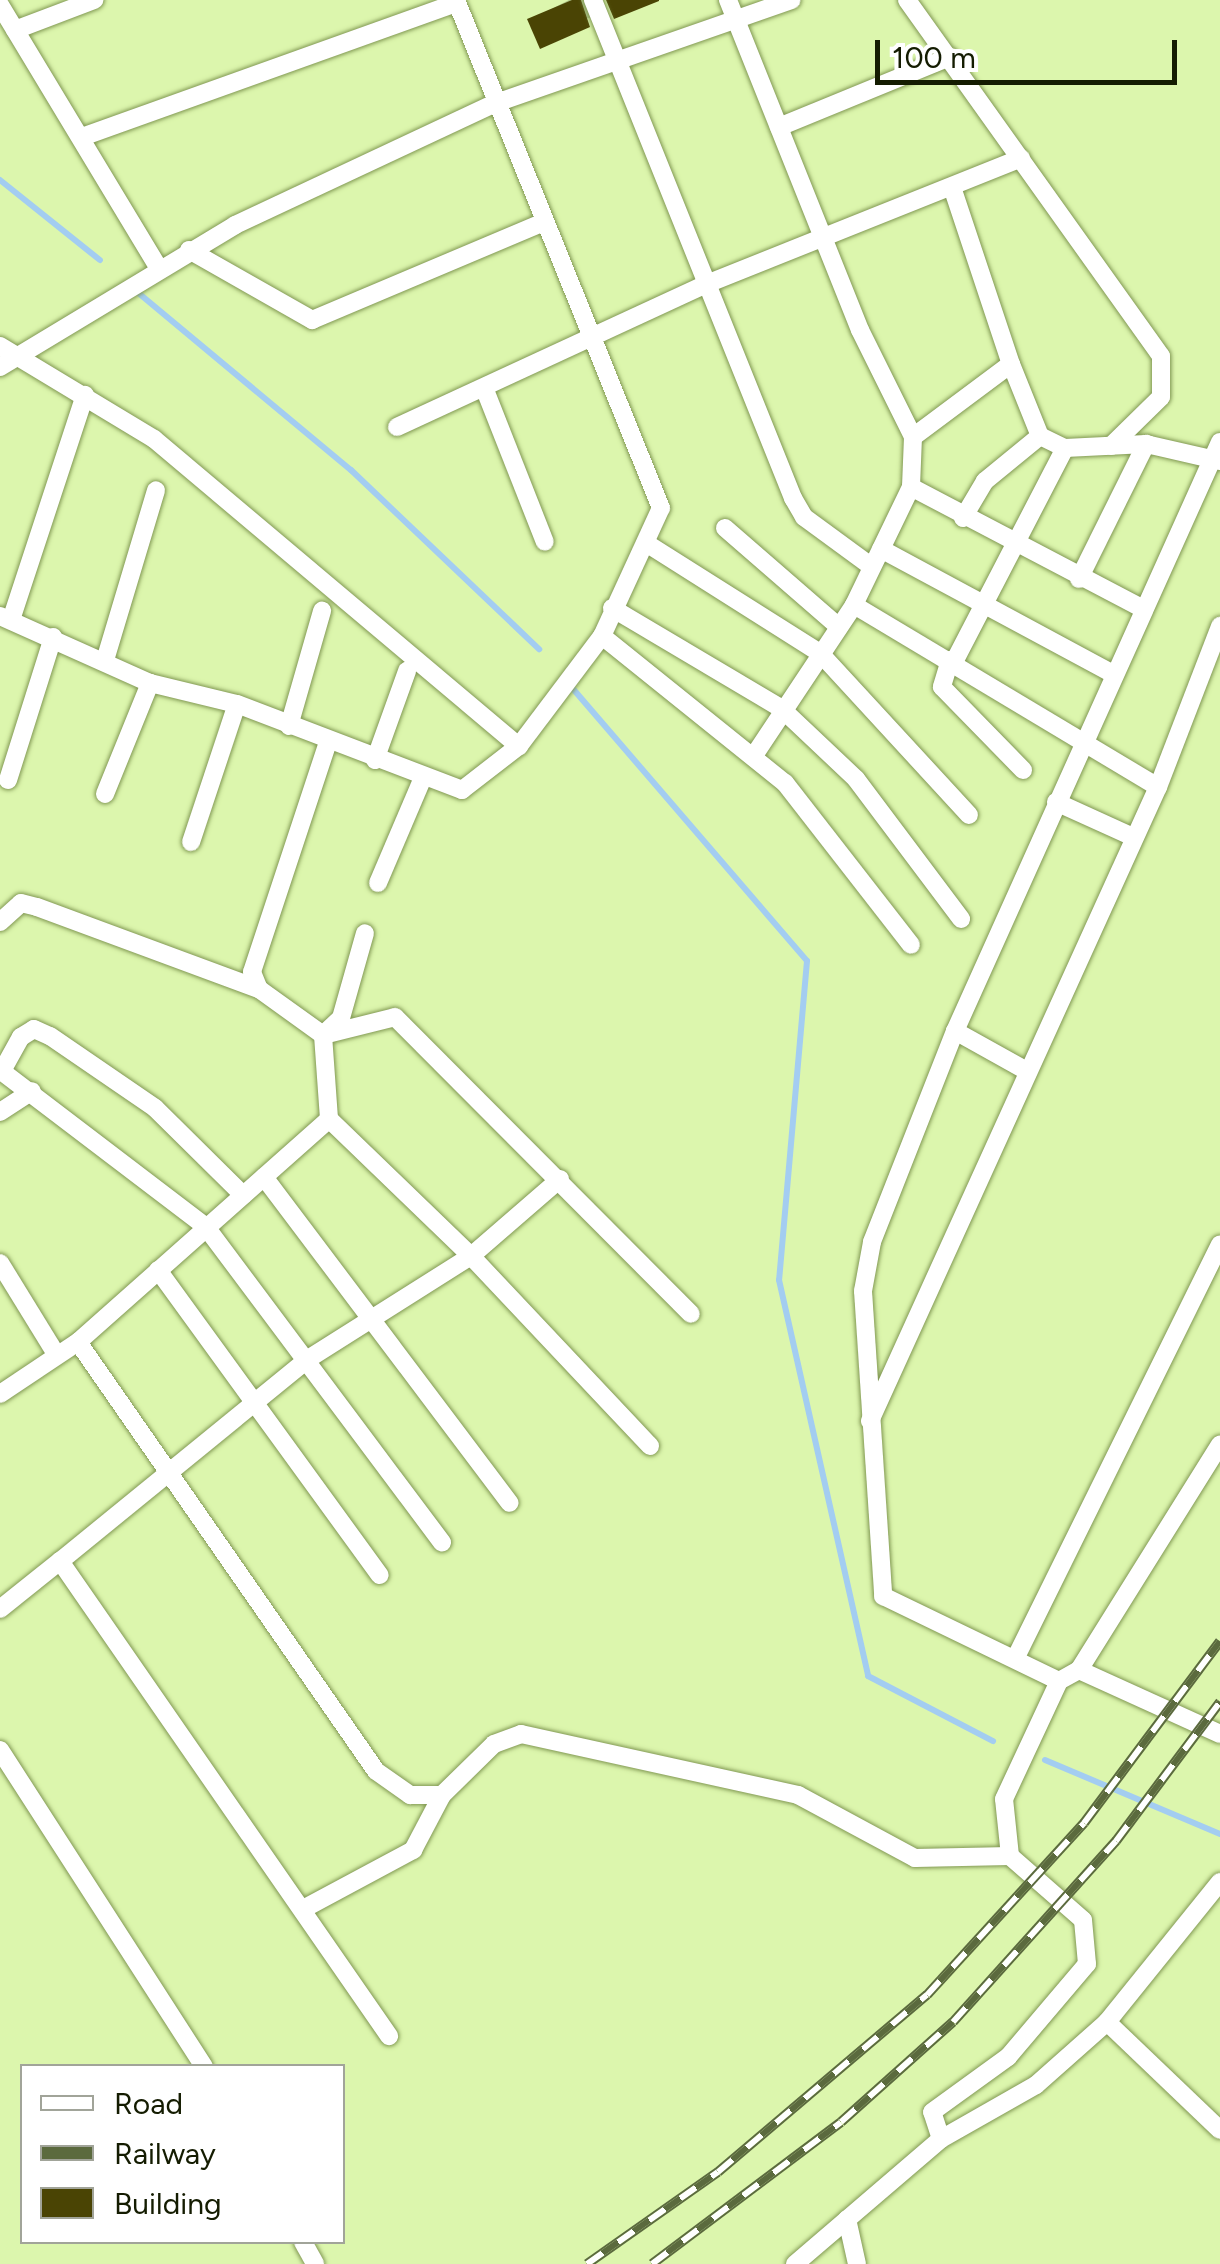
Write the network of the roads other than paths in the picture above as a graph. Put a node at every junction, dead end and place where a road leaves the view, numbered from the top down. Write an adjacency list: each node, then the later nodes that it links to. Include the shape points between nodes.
1 (94, 0): 9 (street)
2 (593, 0): 11 (street)
3 (728, 0): 8 (street)
4 (792, 0): 8 (street)
5 (907, 0): 10 (street)
6 (456, 2): 12 (street); 14 (street)
7 (0, 6): 9 (street)
8 (737, 20): 11 (street); 13 (street)
9 (15, 30): 14 (street)
10 (950, 57): 13 (street); 15 (street)
11 (618, 60): 12 (street); 21 (street)
12 (496, 103): 17 (street); 19 (street)
13 (779, 128): 18 (street)
14 (82, 137): 20 (street)
15 (1021, 158): 16 (street); 31 (street, via 1161,356 1161,397)
16 (952, 187): 18 (street); 24 (street)
17 (542, 223): 19 (street, via 312,320); 22 (street)
18 (823, 235): 21 (street); 29 (street)
19 (190, 250): 20 (street)
20 (158, 268): 23 (street, via 107,308)
21 (709, 284): 22 (street); 42 (street, via 804,517)
22 (590, 339): 25 (street); 39 (street, via 660,508)
23 (4, 356): 26 (street)
24 (1011, 364): 28 (street); 29 (street)
25 (485, 390): 27 (street); 38 (street)
26 (85, 395): 49 (street); 65 (street, via 154,440)
27 (397, 428)
28 (1040, 436): 32 (street); 36 (street, via 997,468)
29 (913, 437): 34 (street)
30 (1146, 444): 31 (street); 33 (street); 43 (street)
31 (1111, 446): 32 (street)
32 (1065, 448): 40 (street)
33 (1218, 453): 46 (street)
34 (911, 487): 36 (street); 41 (street)
35 (156, 490): 55 (street)
36 (962, 518): 40 (street)
37 (726, 528): 51 (street)
38 (545, 542)
39 (646, 544): 45 (street); 54 (street)
40 (1012, 547): 43 (street); 48 (street)
41 (881, 549): 42 (street); 48 (street)
42 (872, 567): 44 (street)
43 (1079, 579): 46 (street)
44 (854, 605): 51 (street); 56 (street)
45 (612, 608): 53 (street); 61 (street)
46 (1143, 609): 58 (street)
47 (322, 612): 62 (street)
48 (986, 612): 56 (street); 58 (street)
49 (6, 618): 52 (street)
50 (1220, 626): 71 (street)
51 (839, 627): 54 (street)
52 (53, 636): 55 (street); 69 (street)
53 (602, 636): 65 (street); 66 (street)
54 (820, 654): 61 (street); 74 (street)
55 (106, 657): 59 (street)
56 (952, 661): 64 (street); 68 (street, via 942,687)
57 (407, 671): 67 (street)
58 (1113, 674): 64 (street)
59 (150, 683): 60 (street); 72 (street)
60 (237, 704): 62 (street); 76 (street)
61 (782, 709): 66 (street); 78 (street, via 856,779)
62 (288, 726): 63 (street)
63 (328, 742): 67 (street); 82 (street, via 258,941)
64 (1084, 744): 71 (street); 73 (street)
65 (519, 746): 70 (street, via 480,784 462,790)
66 (755, 754): 81 (street, via 871,883)
67 (376, 760): 70 (street)
68 (1023, 770)
69 (8, 780)
70 (422, 780): 77 (street)
71 (1158, 788): 75 (street)
72 (105, 794)
73 (1056, 802): 75 (street); 83 (street)
74 (969, 814)
75 (1133, 837): 86 (street)
76 (191, 842)
77 (378, 883)
78 (961, 918)
79 (0, 922): 82 (street, via 20,903)
80 (365, 933): 84 (street, via 341,1018)
81 (911, 945)
82 (259, 989): 84 (street)
83 (954, 1031): 86 (street); 105 (street, via 872,1242 863,1291)
84 (324, 1035): 89 (street); 91 (street, via 395,1016)
85 (1, 1071): 87 (street); 92 (street, via 21,1036 34,1029 50,1036 155,1108)
86 (1028, 1071): 105 (street)
87 (32, 1091): 88 (street); 93 (street)
88 (0, 1112)
89 (329, 1120): 90 (street); 95 (street)
90 (264, 1177): 92 (street); 99 (street)
91 (560, 1179): 95 (street); 98 (street)
92 (243, 1194): 93 (street)
93 (206, 1226): 97 (street); 102 (street)
94 (1220, 1245): 114 (street)
95 (471, 1256): 99 (street); 107 (street)
96 (0, 1265): 101 (street)
97 (158, 1270): 100 (street); 104 (street)
98 (691, 1314)
99 (372, 1323): 102 (street); 109 (street)
100 (78, 1342): 101 (street); 108 (street)
101 (56, 1354): 103 (street)
102 (308, 1359): 104 (street); 110 (street)
103 (0, 1394)
104 (251, 1402): 108 (street); 112 (street)
105 (867, 1428): 114 (street, via 882,1596)
106 (1220, 1444): 115 (street)
107 (650, 1446)
108 (163, 1471): 111 (street); 119 (street, via 376,1771 410,1795)
109 (510, 1503)
110 (442, 1542)
111 (60, 1561): 113 (street); 122 (street)
112 (380, 1575)
113 (0, 1609)
114 (1016, 1656): 116 (street)
115 (1079, 1670): 116 (street); 117 (street)
116 (1059, 1681): 120 (street, via 1004,1799)
117 (1220, 1734)
118 (0, 1750): 125 (street)
119 (442, 1794): 120 (street, via 494,1744 520,1734 798,1795 915,1858); 122 (street, via 413,1850)
120 (1010, 1856): 127 (street, via 1083,1920 1087,1964 1008,2058 932,2112)
121 (1220, 1882): 123 (street)
122 (305, 1908): 124 (street)
123 (1107, 2022): 126 (street); 127 (street, via 1036,2084)
124 (389, 2036)
125 (203, 2064)
126 (1220, 2130)
127 (941, 2139): 128 (street)
128 (846, 2219): 129 (street); 130 (street)
129 (795, 2264)
130 (857, 2264)

